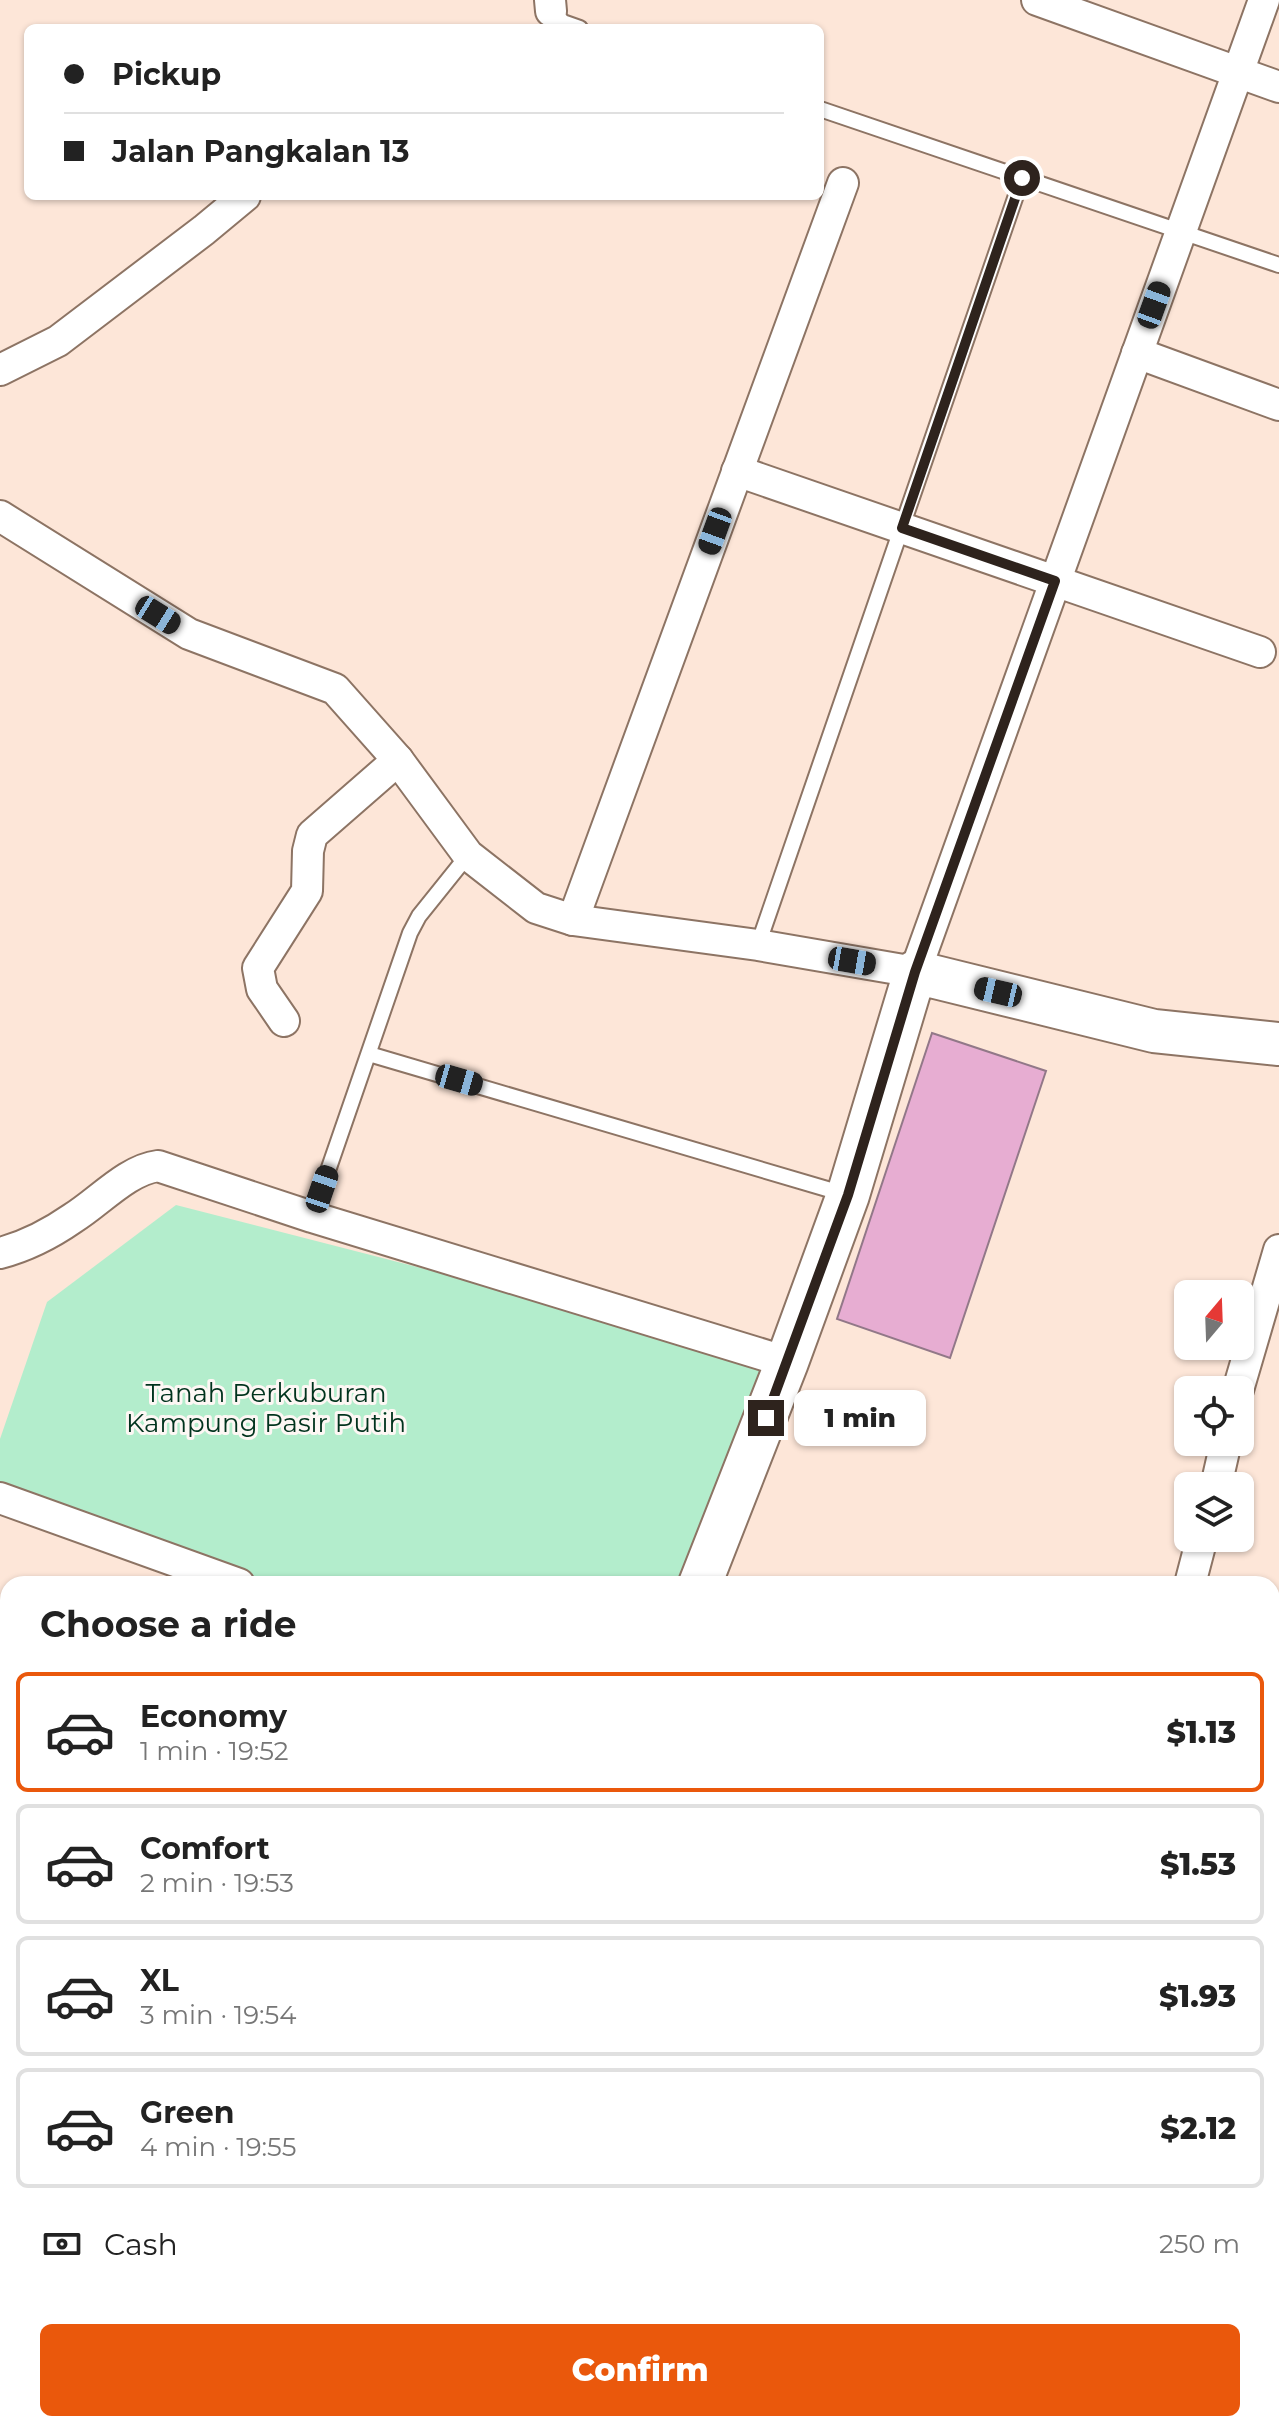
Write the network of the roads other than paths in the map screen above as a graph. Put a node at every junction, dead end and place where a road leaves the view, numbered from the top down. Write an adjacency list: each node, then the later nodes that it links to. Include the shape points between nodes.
1 (1037, 0): 5 (street)
2 (1264, 0): 5 (street)
3 (550, 5): 4 (lane)
4 (569, 24)
5 (1238, 72): 6 (street); 11 (street)
6 (1279, 87)
7 (824, 110): 8 (lane)
8 (1022, 178): 11 (lane); 18 (lane)
9 (843, 183): 16 (street)
10 (240, 200): 14 (street, via 58,341)
11 (1180, 233): 12 (lane); 13 (street)
12 (1279, 265)
13 (1137, 353): 15 (street); 19 (street)
14 (0, 370)
15 (1279, 405)
16 (737, 471): 18 (street); 23 (street)
17 (0, 516): 21 (street, via 189,634 335,689)
18 (902, 528): 19 (street); 24 (lane)
19 (1055, 581): 20 (street); 25 (street)
20 (1260, 652)
21 (398, 760): 22 (street); 26 (street, via 312,835 307,891 258,968 262,989)
22 (468, 855): 23 (street, via 536,908); 28 (lane, via 410,933)
23 (573, 920): 24 (street)
24 (758, 945): 25 (street)
25 (915, 972): 27 (street, via 1154,1031); 29 (street)
26 (284, 1021)
27 (1279, 1044)
28 (369, 1054): 29 (lane); 30 (lane)
29 (848, 1195): 33 (street)
30 (312, 1217): 32 (street, via 158,1166 143,1170 27,1246); 33 (street)
31 (1279, 1250): 34 (street)
32 (0, 1253)
33 (787, 1362): 38 (street)
34 (1242, 1376)
35 (0, 1498): 37 (street)
36 (1198, 1552): 39 (street)
37 (217, 1576)
38 (703, 1576)
39 (1192, 1576)

